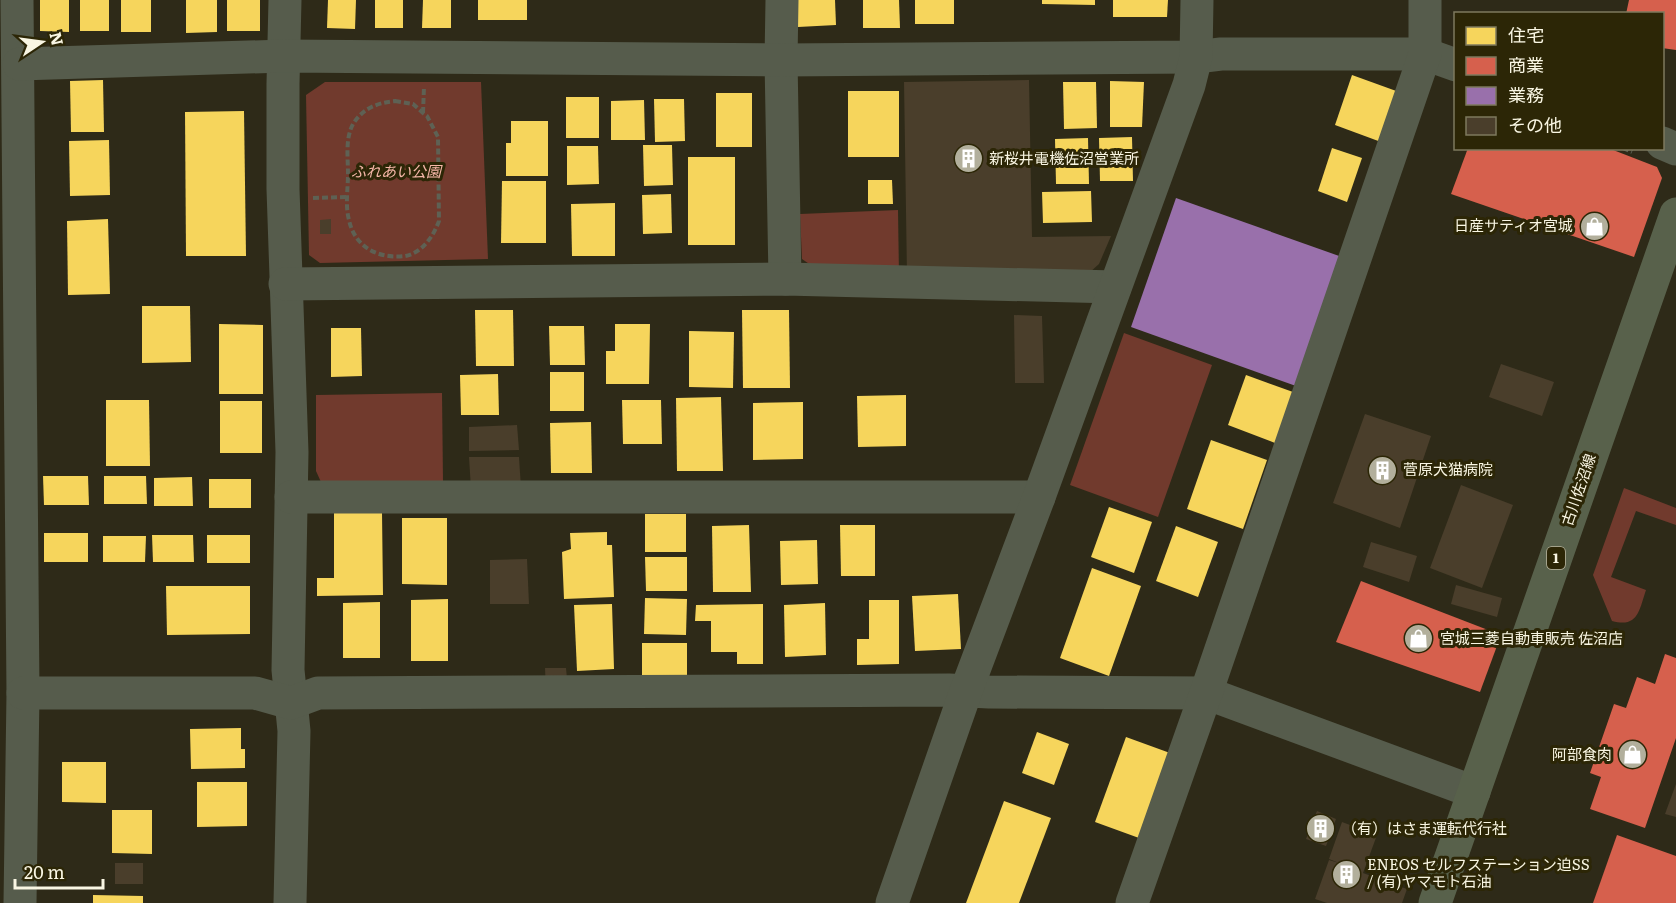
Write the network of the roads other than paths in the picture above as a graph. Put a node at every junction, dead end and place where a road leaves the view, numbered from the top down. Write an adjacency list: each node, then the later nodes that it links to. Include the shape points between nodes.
1 (17, 0): 10 (street)
2 (285, 0): 7 (street)
3 (782, 0): 9 (street)
4 (1197, 0): 8 (street)
5 (1425, 0): 6 (street)
6 (1425, 54): 8 (street); 11 (street); 21 (street)
7 (284, 56): 9 (street); 10 (street); 14 (street)
8 (1196, 57): 9 (street); 15 (street, via 1190,85)
9 (781, 60): 13 (street)
10 (19, 64): 18 (street)
11 (1454, 65)
12 (1676, 214): 23 (main road, 古川佐沼線 / 1)
13 (785, 279): 14 (street); 15 (street)
14 (285, 284): 16 (street)
15 (1115, 287): 17 (street)
16 (291, 497): 17 (street); 22 (street)
17 (1039, 497): 19 (street)
18 (10, 561): 20 (street)
19 (966, 691): 21 (street); 22 (street, via 318,693); 26 (street)
20 (23, 693): 22 (street, via 255,693); 24 (street)
21 (1206, 693): 23 (street); 27 (street)
22 (291, 703): 25 (street, via 294,731)
23 (1474, 792): 28 (main road, 古川佐沼線 / 1)
24 (20, 903)
25 (290, 903)
26 (892, 903)
27 (1132, 903)
28 (1435, 903)

